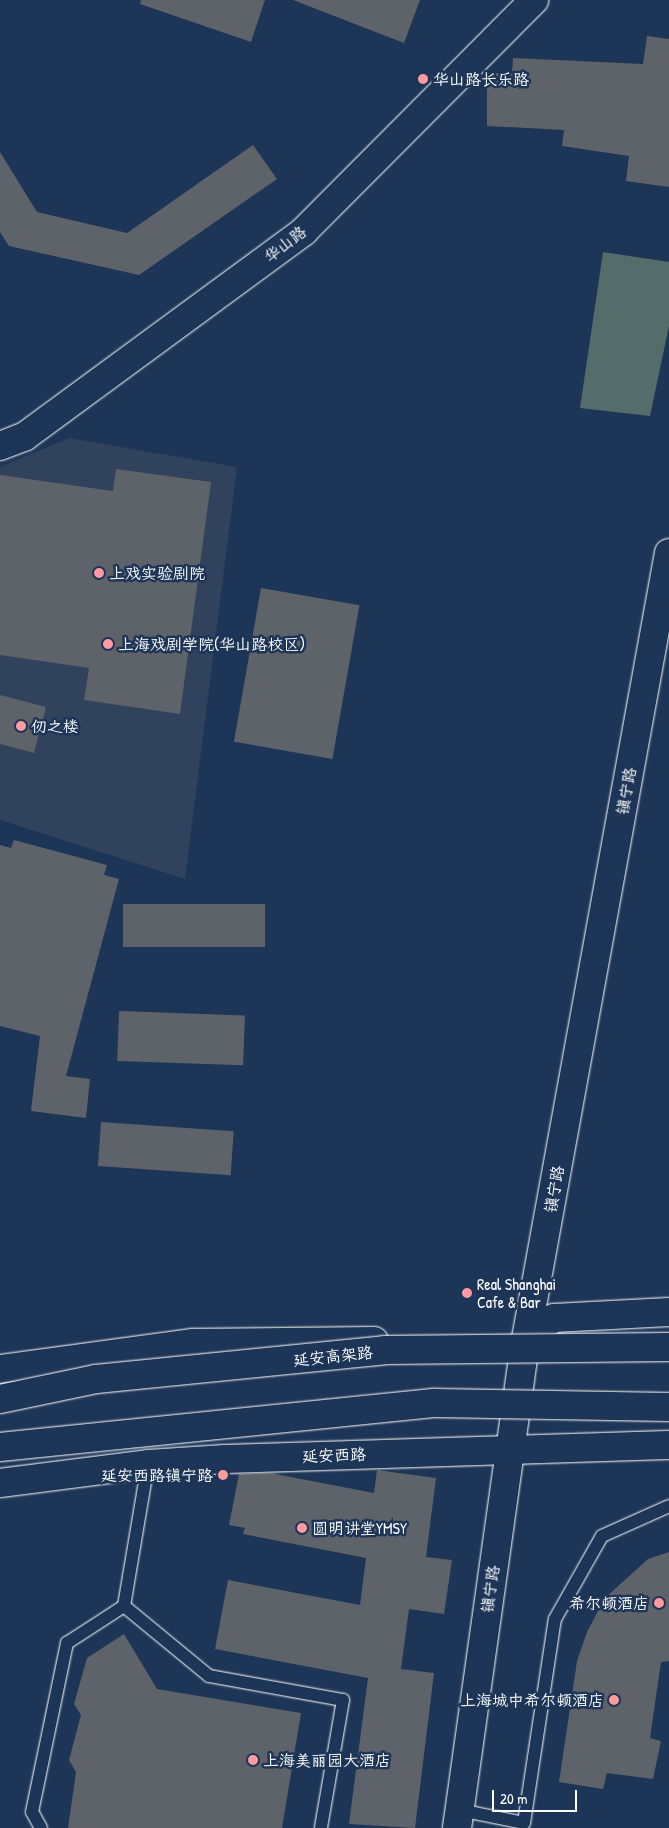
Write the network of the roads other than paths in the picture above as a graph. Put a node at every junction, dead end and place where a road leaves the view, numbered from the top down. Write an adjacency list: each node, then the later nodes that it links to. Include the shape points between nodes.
1 (534, 0): 2 (main road, 华山路, via 304,231 24,437)
2 (0, 446)
3 (669, 553): 5 (main road, 镇宁路)
4 (669, 1312): 5 (main road, via 554,1318)
5 (526, 1339): 6 (main road); 8 (main road, via 193,1343); 13 (main road, 镇宁路)
6 (669, 1340)
7 (669, 1347): 9 (main road, 延安高架路, bridge, via 385,1350 96,1379)
8 (0, 1368)
9 (0, 1399)
10 (669, 1407): 12 (main road, bridge, via 436,1403)
11 (669, 1445): 13 (main road, 延安西路)
12 (0, 1447)
13 (509, 1451): 14 (main road, 延安西路); 18 (main road, 镇宁路)
14 (148, 1464): 15 (main road, 延安西路); 17 (lane)
15 (0, 1483)
16 (669, 1506): 18 (lane, via 602,1536 555,1619 524,1823)
17 (124, 1606): 19 (lane, via 67,1643 32,1812); 20 (lane, via 210,1676 343,1700)
18 (459, 1819)
19 (41, 1828)
20 (321, 1828)

